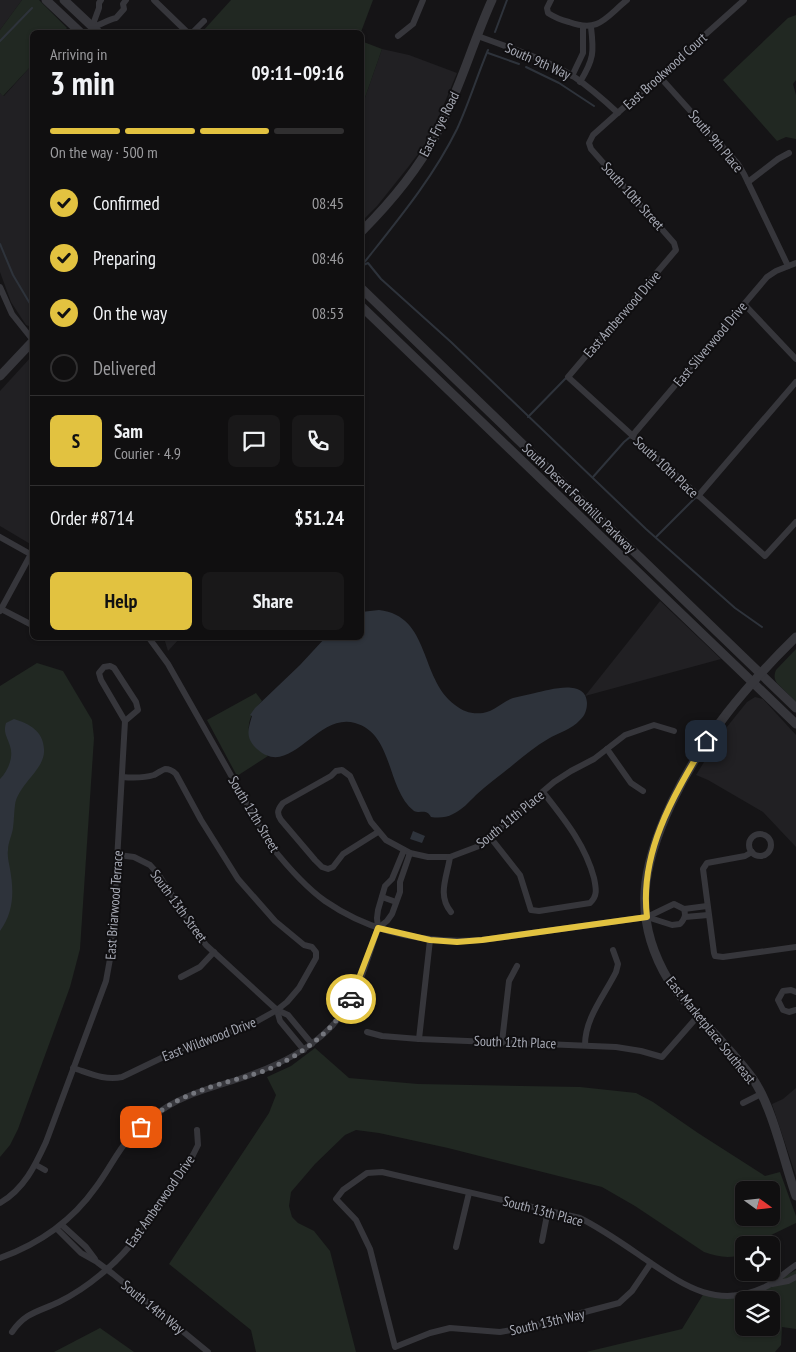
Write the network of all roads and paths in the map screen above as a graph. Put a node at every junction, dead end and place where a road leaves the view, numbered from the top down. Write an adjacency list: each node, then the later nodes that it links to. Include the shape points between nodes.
1 (46, 0): 16 (street)
2 (64, 0): 17 (street)
3 (102, 0): 11 (street)
4 (154, 0): 18 (street)
5 (423, 0): 20 (street, via 413,24)
6 (492, 0): 21 (street, East Frye Road)
7 (551, 0): 14 (street, via 548,13)
8 (627, 0): 15 (street)
9 (744, 0): 23 (street, East Brookwood Court)
10 (123, 1): 12 (street, via 124,9)
11 (100, 8): 12 (street); 17 (street)
12 (111, 19): 17 (street)
13 (204, 21): 19 (street)
14 (582, 27): 15 (street); 22 (street, via 583,53)
15 (591, 27): 24 (street, via 593,56)
16 (78, 30)
17 (95, 30)
18 (185, 30)
19 (195, 30)
20 (398, 36)
21 (478, 36): 22 (street, South 9th Way, via 527,54); 29 (street, East Frye Road, via 448,111 426,153)
22 (572, 76): 24 (street, South 9th Way)
23 (660, 76): 25 (street, East Brookwood Court); 28 (street, South 9th Place, via 728,152)
24 (580, 82): 25 (street, South 9th Way)
25 (618, 113): 26 (street, East Brookwood Court, via 593,135)
26 (589, 143): 30 (street, South 10th Street, via 674,243)
27 (789, 153): 28 (street)
28 (748, 182): 32 (street, South 9th Place)
29 (364, 229)
30 (676, 250): 41 (street, East Amberwood Drive)
31 (796, 263): 32 (street, East Silverwood Drive)
32 (788, 266): 35 (street, East Silverwood Drive, via 767,278)
33 (1, 291): 37 (street, via 12,314)
34 (364, 291): 43 (street, South Desert Foothills Parkway)
35 (744, 304): 39 (street); 45 (street, East Silverwood Drive)
36 (364, 309): 44 (street, South Desert Foothills Parkway)
37 (30, 337)
38 (30, 342): 40 (street)
39 (796, 359)
40 (0, 376)
41 (568, 377): 45 (street, South 10th Place)
42 (796, 382): 46 (street)
43 (484, 406): 44 (street); 55 (street, South Desert Foothills Parkway)
44 (476, 416): 56 (street, South Desert Foothills Parkway)
45 (632, 436): 46 (street, South 10th Place)
46 (698, 496): 47 (street, South 10th Place, via 765,556)
47 (796, 522)
48 (0, 537): 49 (street)
49 (30, 554)
50 (30, 559): 51 (street)
51 (1, 610): 52 (street)
52 (30, 624)
53 (796, 637): 55 (street)
54 (150, 640): 79 (street, South 12th Street, via 168,664 271,846 291,870 324,900 352,918)
55 (760, 673): 56 (street, East Marketplace Southeast); 57 (street, South Desert Foothills Parkway)
56 (751, 682): 59 (street, South Desert Foothills Parkway); 77 (street, East Marketplace Southeast, via 706,741 678,790 655,841 646,882)
57 (796, 708)
58 (125, 721): 58 (street, East Briarwood Terrace, via 138,710 136,702 114,668 104,667 99,673 101,680); 62 (street, East Briarwood Terrace)
59 (796, 724)
60 (674, 731): 61 (street, South 11th Place, via 654,725 625,735)
61 (606, 749): 63 (street, via 631,783); 64 (street, South 11th Place)
62 (122, 777): 69 (street, East Briarwood Terrace); 87 (street, East Wildwood Drive, via 147,776 164,769 176,774 238,879 275,921 316,952 316,958 298,988)
63 (643, 791)
64 (543, 792): 66 (street, South 11th Place); 66 (street, via 584,850 595,884 595,898 590,903 531,910 520,875)
65 (378, 832): 65 (street, South 11th Place, via 350,776 342,770 278,808 281,820 315,860 328,869 343,854); 67 (street, South 11th Place)
66 (490, 837): 70 (street, South 11th Place, via 479,846)
67 (407, 852): 70 (street, South 11th Place, via 428,858); 71 (street, via 385,886); 72 (street)
68 (752, 852): 73 (street, via 704,865)
69 (118, 855): 83 (street, South 13th Street, via 134,857 150,865); 98 (street, East Briarwood Terrace, via 110,964)
70 (450, 857): 75 (street, via 444,904)
71 (382, 897): 72 (street); 79 (street)
72 (396, 902): 79 (street, via 387,922)
73 (707, 906): 74 (street, South 12th Street); 76 (street)
74 (684, 909): 77 (street, South 12th Street, via 670,905); 78 (street)
75 (451, 912)
76 (708, 915): 78 (street, South 12th Street); 81 (street, via 715,956)
77 (647, 917): 78 (street, South 12th Street, via 672,926); 80 (street, South 12th Street, via 482,940); 89 (street, East Marketplace Southeast, via 653,948 661,965 683,1000)
78 (685, 918)
79 (378, 928): 80 (street, South 12th Street); 95 (street, via 344,1012)
80 (430, 940): 93 (street)
81 (796, 947)
82 (613, 950): 96 (street, via 618,964 616,972 590,1020)
83 (214, 952): 85 (street, via 200,967); 87 (street, South 13th Street)
84 (517, 966): 94 (street, via 509,981)
85 (181, 977)
86 (796, 992): 88 (street, via 784,991 778,1000 782,1010)
87 (277, 1010): 90 (street, South 13th Street); 91 (street, South 13th Street); 98 (street, East Wildwood Drive, via 252,1024 176,1051 114,1079)
88 (796, 1010)
89 (698, 1016): 96 (street, South 12th Place, via 662,1057 616,1047); 99 (street, East Marketplace Southeast, via 742,1065)
90 (295, 1023): 91 (street); 95 (street, South 13th Street)
91 (287, 1030): 97 (street, South 13th Street)
92 (367, 1032): 93 (street, South 12th Place)
93 (420, 1039): 94 (street, South 12th Place)
94 (502, 1042): 96 (street, South 12th Place)
95 (312, 1044): 97 (street)
96 (585, 1045)
97 (304, 1050): 108 (street, via 265,1070 185,1097 157,1114 130,1137 89,1197)
98 (73, 1068): 102 (street, East Briarwood Terrace)
99 (761, 1094): 100 (street, East Marketplace Southeast); 105 (street, East Marketplace Southeast)
100 (743, 1103)
101 (197, 1130): 117 (street, East Amberwood Drive, via 198,1145 193,1155 142,1231)
102 (36, 1165): 103 (street); 106 (street, East Briarwood Terrace, via 18,1189)
103 (45, 1170)
104 (469, 1192): 107 (street, South 13th Place); 111 (street); 121 (street, South 13th Place, via 382,1172 367,1173 343,1190 336,1200 356,1220 364,1234)
105 (796, 1196)
106 (0, 1203)
107 (548, 1210): 109 (street); 115 (street, South 13th Place, via 580,1218 598,1227)
108 (60, 1227): 110 (street, South 14th Way); 112 (street, South 14th Way); 113 (street, via 31,1245)
109 (542, 1241)
110 (81, 1243): 112 (street); 114 (street, South 14th Way)
111 (456, 1247)
112 (76, 1248): 114 (street, South 14th Way)
113 (0, 1258)
114 (97, 1262): 117 (street, South 14th Way)
115 (651, 1263): 119 (street, South 13th Place, via 685,1286 709,1295 740,1295); 121 (street, South 13th Way, via 632,1291 619,1303 500,1332 450,1328)
116 (796, 1265): 119 (street, South 13th Place)
117 (107, 1269): 120 (street, East Amberwood Drive, via 68,1297 27,1316); 122 (street, South 14th Way)
118 (796, 1277): 119 (street, South 13th Place)
119 (771, 1284)
120 (12, 1332)
121 (395, 1347)
122 (208, 1352)

